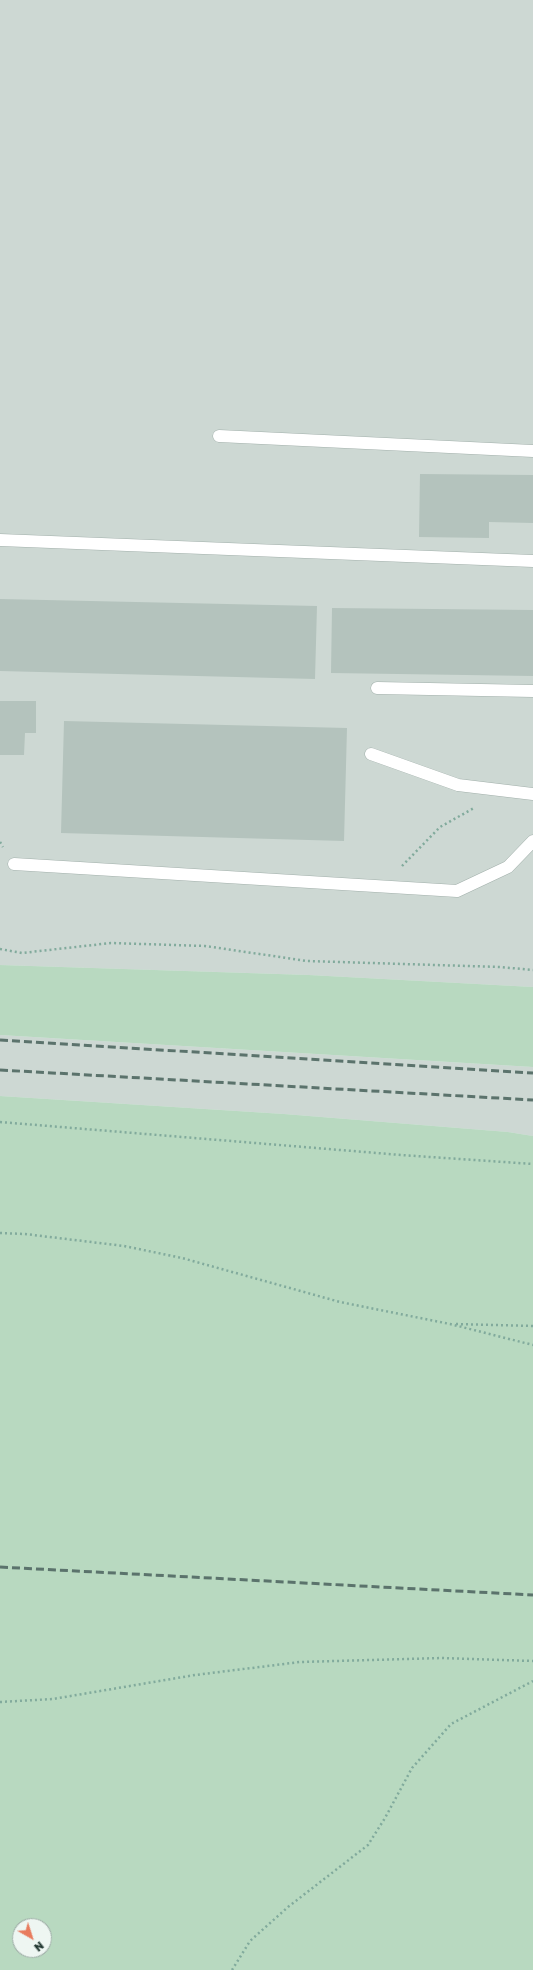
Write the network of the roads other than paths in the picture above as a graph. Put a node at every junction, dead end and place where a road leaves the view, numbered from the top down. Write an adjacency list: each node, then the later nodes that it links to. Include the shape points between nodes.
1 (219, 436): 2 (lane)
2 (533, 451)
3 (0, 540): 4 (lane)
4 (533, 561)
5 (377, 688): 6 (lane)
6 (533, 691)
7 (371, 754): 8 (lane, via 458,785)
8 (533, 794)
9 (533, 841): 10 (lane, via 508,867 456,891)
10 (14, 864)

